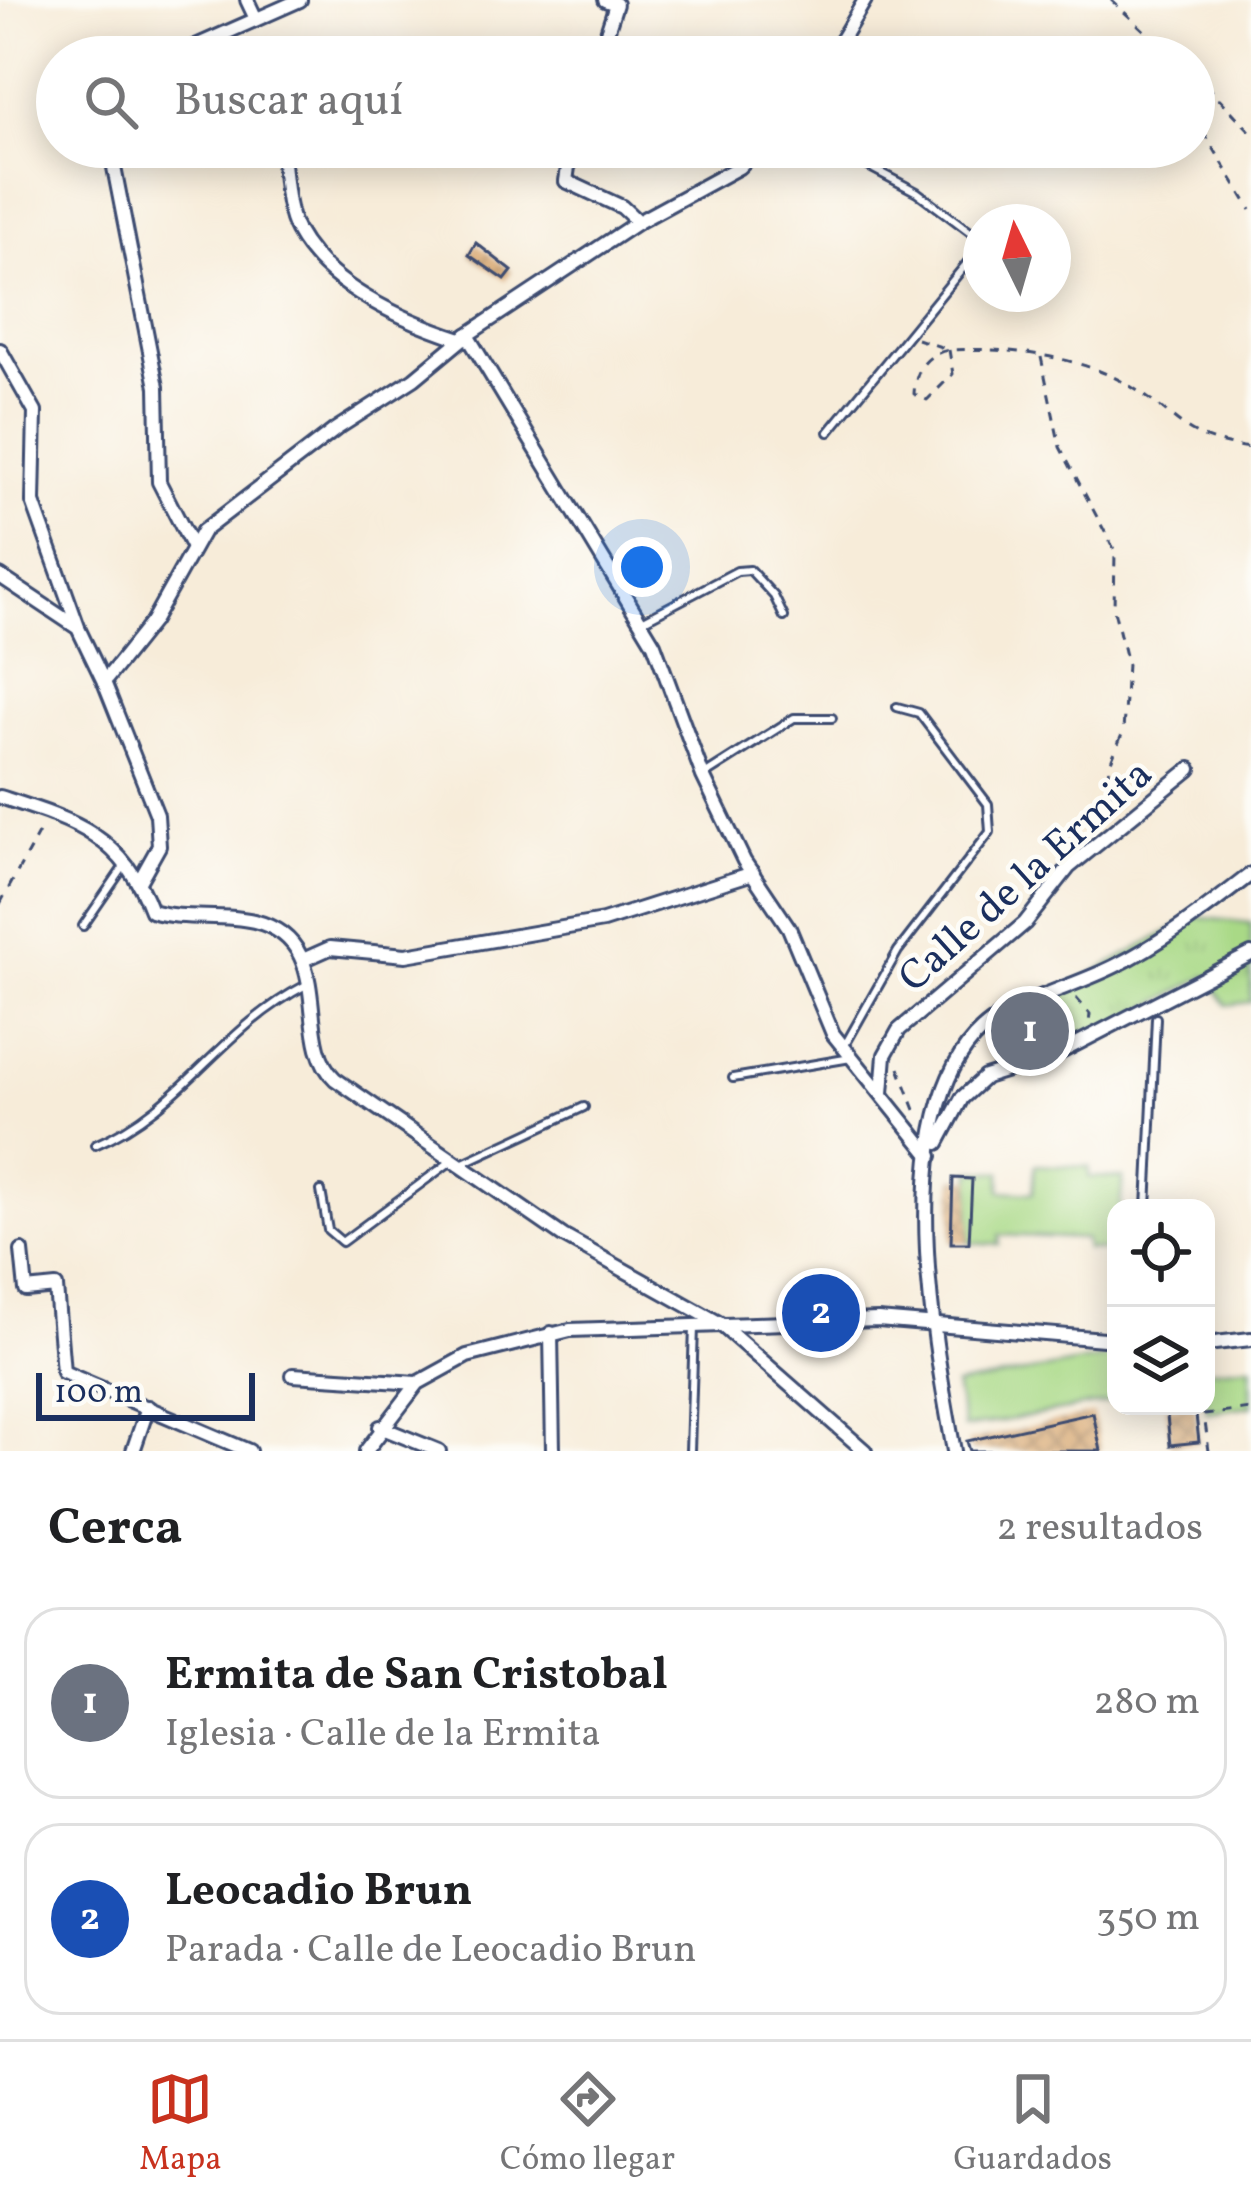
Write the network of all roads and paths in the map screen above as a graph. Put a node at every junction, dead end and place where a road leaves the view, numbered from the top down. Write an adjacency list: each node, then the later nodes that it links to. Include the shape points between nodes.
1 (247, 0): 6 (street)
2 (300, 0): 6 (street)
3 (605, 0): 9 (street, via 616,4)
4 (866, 0): 10 (street)
5 (1111, 0): 7 (path)
6 (256, 20): 8 (street)
7 (1148, 34): 11 (path)
8 (219, 36)
9 (606, 36)
10 (844, 36)
11 (1150, 36)
12 (1215, 94): 13 (path)
13 (1251, 132)
14 (1215, 151): 20 (path)
15 (114, 168): 31 (street, via 157,387 159,482)
16 (285, 168): 25 (street, via 295,228 318,260 360,294)
17 (568, 168): 21 (street, via 566,181)
18 (737, 168): 21 (street)
19 (871, 168): 22 (lane)
20 (1251, 210)
21 (638, 222): 25 (street)
22 (963, 229)
23 (963, 266): 24 (lane)
24 (909, 333): 27 (path); 29 (lane)
25 (464, 337): 31 (street, via 269,479); 34 (street)
26 (0, 350): 35 (street, via 35,412 32,502)
27 (949, 350): 27 (path, via 926,359 914,394 927,400 942,390 953,374); 28 (path, via 1000,347)
28 (1041, 358): 30 (path, via 1126,384 1193,436); 43 (path, via 1060,447 1114,551 1114,610 1127,664 1123,732 1109,766)
29 (829, 432)
30 (1251, 448)
31 (193, 548): 36 (street, via 152,622)
32 (0, 576): 35 (street)
33 (784, 617): 34 (lane, via 750,570)
34 (639, 622): 40 (street)
35 (78, 628): 36 (street)
36 (104, 682): 47 (street, via 157,815 159,846)
37 (897, 707): 56 (lane, Calle de la Ermita, via 919,713 988,804 990,832 898,951 855,1019)
38 (832, 718): 40 (lane, via 794,718)
39 (1190, 769): 43 (street, Calle de la Ermita)
40 (703, 776): 45 (street)
41 (0, 797): 42 (street)
42 (51, 813): 44 (street, via 85,824); 48 (path)
43 (1108, 840): 59 (street, Calle de la Ermita, via 1069,867 1025,923 899,1030 885,1055)
44 (125, 865): 47 (street); 49 (lane)
45 (753, 873): 51 (street, via 603,921 406,955 330,948); 56 (street, via 789,928)
46 (1251, 874): 53 (street, Calle de la Ermita, via 1143,951)
47 (140, 880): 51 (street, via 152,910 183,920 254,921 282,934)
48 (0, 904)
49 (83, 926)
50 (1251, 954): 55 (street, Calle de la Ermita)
51 (303, 960): 52 (street)
52 (310, 984): 62 (lane, via 256,1014 159,1110); 64 (street, via 326,1070)
53 (1051, 996): 55 (path, via 1080,999 1090,1014); 63 (street, Calle de la Ermita, via 999,1018 970,1042 944,1085)
54 (1156, 1018): 66 (lane)
55 (1087, 1039): 63 (street, Calle de la Ermita, via 976,1083)
56 (847, 1053): 58 (lane); 59 (street)
57 (897, 1061): 61 (path)
58 (733, 1078)
59 (882, 1095): 63 (street)
60 (584, 1107): 64 (lane)
61 (923, 1127)
62 (95, 1145)
63 (931, 1156): 68 (street, Calle de la Ermita)
64 (453, 1164): 65 (lane, via 342,1242 329,1233); 70 (street)
65 (321, 1191)
66 (1147, 1199)
67 (22, 1251): 77 (street, via 26,1290 56,1288 63,1372)
68 (929, 1322): 70 (street); 72 (street); 87 (street, Calle de la Ermita)
69 (694, 1324): 70 (street); 71 (street); 85 (lane)
70 (719, 1324): 86 (street)
71 (551, 1333): 76 (street, via 467,1356); 84 (street)
72 (1107, 1339)
73 (1251, 1339): 74 (street)
74 (1215, 1342)
75 (293, 1375): 76 (street)
76 (418, 1383): 79 (street)
77 (148, 1407): 80 (street); 81 (street)
78 (1251, 1408): 88 (path, via 1204,1414)
79 (380, 1427): 82 (street); 83 (street)
80 (133, 1451)
81 (249, 1451)
82 (366, 1451)
83 (439, 1451)
84 (554, 1451)
85 (690, 1451)
86 (865, 1451)
87 (954, 1451)
88 (1209, 1451)

